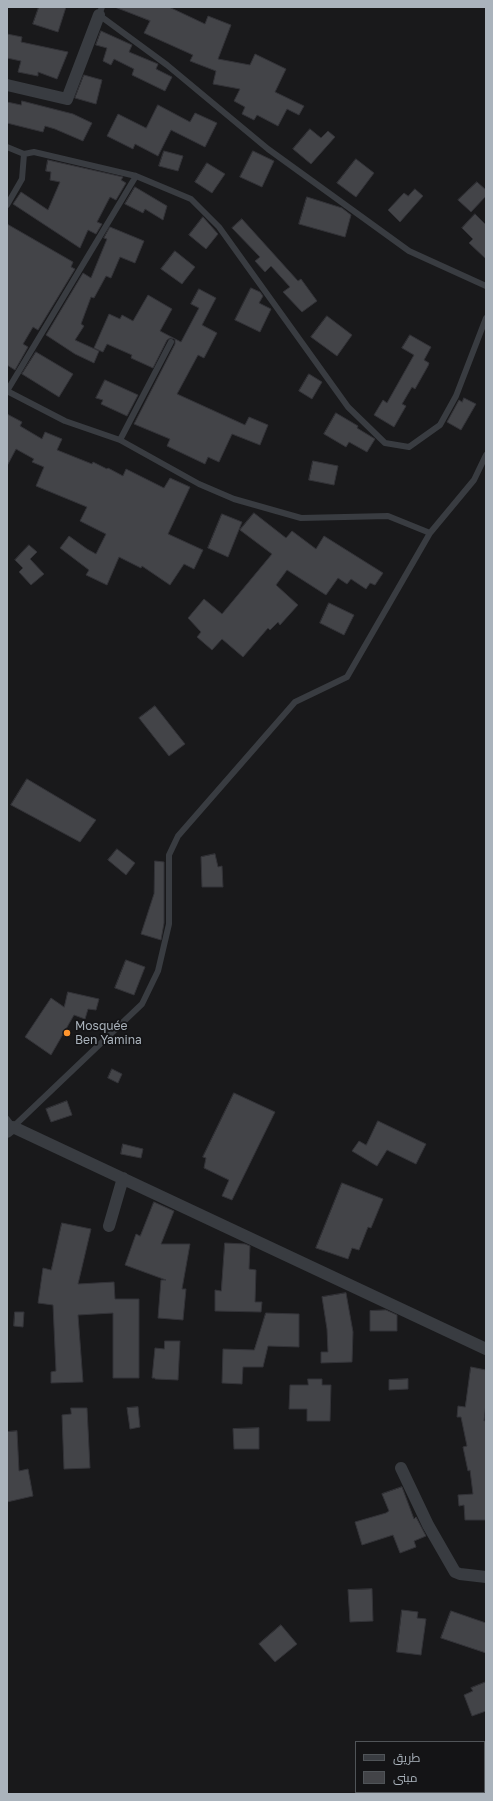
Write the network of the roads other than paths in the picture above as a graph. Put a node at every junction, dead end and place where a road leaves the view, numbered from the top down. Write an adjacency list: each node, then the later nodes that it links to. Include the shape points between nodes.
1 (100, 11): 2 (street, via 66,98); 7 (lane, via 268,149 408,251)
2 (7, 85)
3 (7, 147): 4 (lane)
4 (24, 154): 5 (lane, via 34,152); 6 (lane, via 22,179)
5 (136, 176): 8 (lane, via 191,199 219,227 348,407 385,443 409,447 440,425 456,396); 10 (lane)
6 (7, 205)
7 (486, 286)
8 (486, 318)
9 (171, 342): 11 (lane)
10 (7, 391): 11 (lane, via 65,421)
11 (120, 440): 13 (lane, via 199,484 242,501 302,518 388,516)
12 (486, 455): 13 (lane, via 474,480)
13 (430, 533): 14 (lane, via 347,677 295,702 178,836 169,855 169,924 158,971 142,1004)
14 (9, 1126): 15 (street)
15 (122, 1178): 16 (street); 17 (street)
16 (109, 1226)
17 (486, 1349)
18 (401, 1468): 19 (street, via 428,1525 455,1572)
19 (486, 1576)

